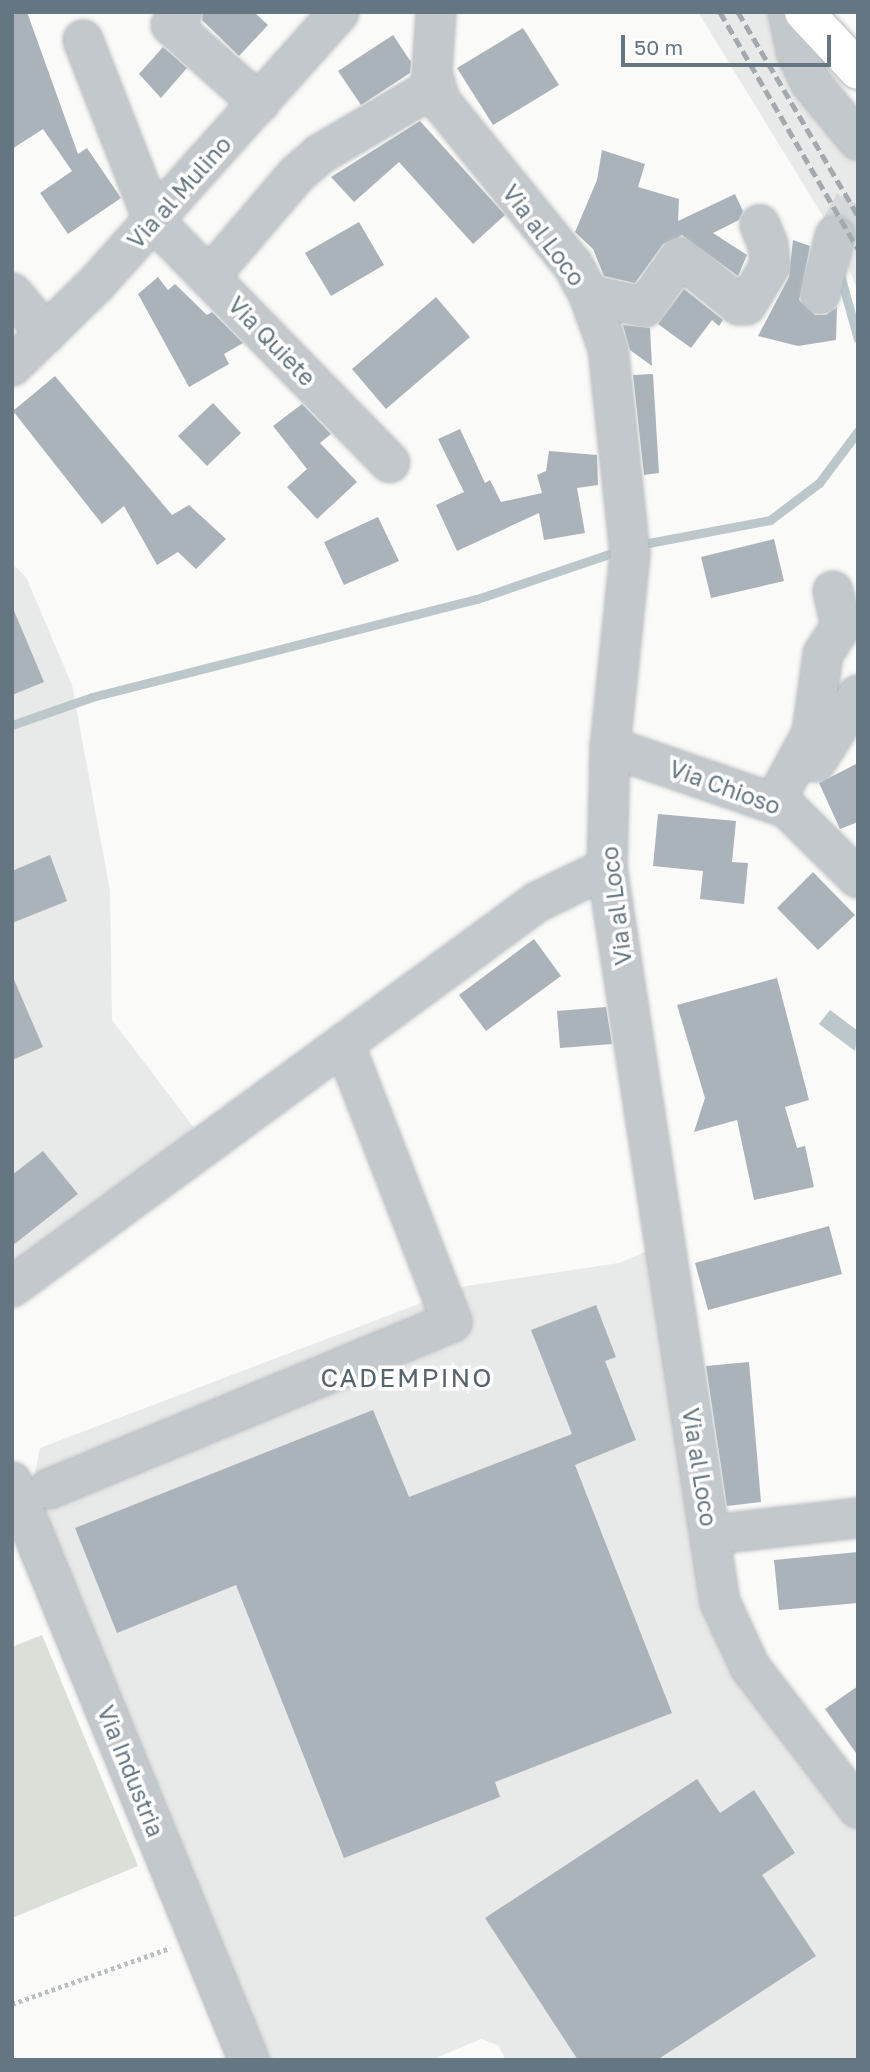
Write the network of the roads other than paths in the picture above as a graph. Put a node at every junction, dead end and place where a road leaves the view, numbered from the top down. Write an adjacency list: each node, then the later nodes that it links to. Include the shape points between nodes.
1 (181, 12): 9 (street, via 172,26)
2 (339, 12): 9 (street, Via al Mulino)
3 (436, 12): 8 (street)
4 (788, 12): 10 (street, via 796,51 811,83)
5 (804, 12): 7 (main road)
6 (83, 40): 11 (street)
7 (858, 70)
8 (434, 87): 14 (street, via 320,154 296,175); 17 (street, Via al Loco, via 451,118 573,265)
9 (259, 103): 11 (street, Via al Mulino)
10 (858, 140)
11 (153, 220): 14 (street, Via Quiete); 18 (street, Via al Mulino)
12 (760, 225): 17 (street, via 770,267 746,304 739,305 680,257 645,307)
13 (835, 236): 16 (street)
14 (210, 276): 20 (street, Via Quiete)
15 (12, 293): 18 (street)
16 (820, 294)
17 (589, 295): 23 (street, Via al Loco, via 608,348 630,545)
18 (46, 334): 19 (street, Via al Mulino)
19 (12, 366)
20 (390, 463)
21 (833, 591): 24 (street, via 841,626 823,654 812,733)
22 (858, 695): 24 (street)
23 (610, 747): 24 (street, Via Chioso); 25 (street, Via al Loco)
24 (780, 806): 26 (street, Via Chioso)
25 (607, 869): 27 (street, via 537,902); 32 (street, Via al Loco)
26 (858, 878)
27 (344, 1044): 28 (street); 30 (street, via 452,1322)
28 (12, 1287)
29 (12, 1482): 34 (street, Via Industria)
30 (49, 1489)
31 (858, 1518): 32 (street)
32 (710, 1535): 33 (street, Via al Loco, via 720,1602 750,1667)
33 (854, 1797)
34 (249, 2060)

